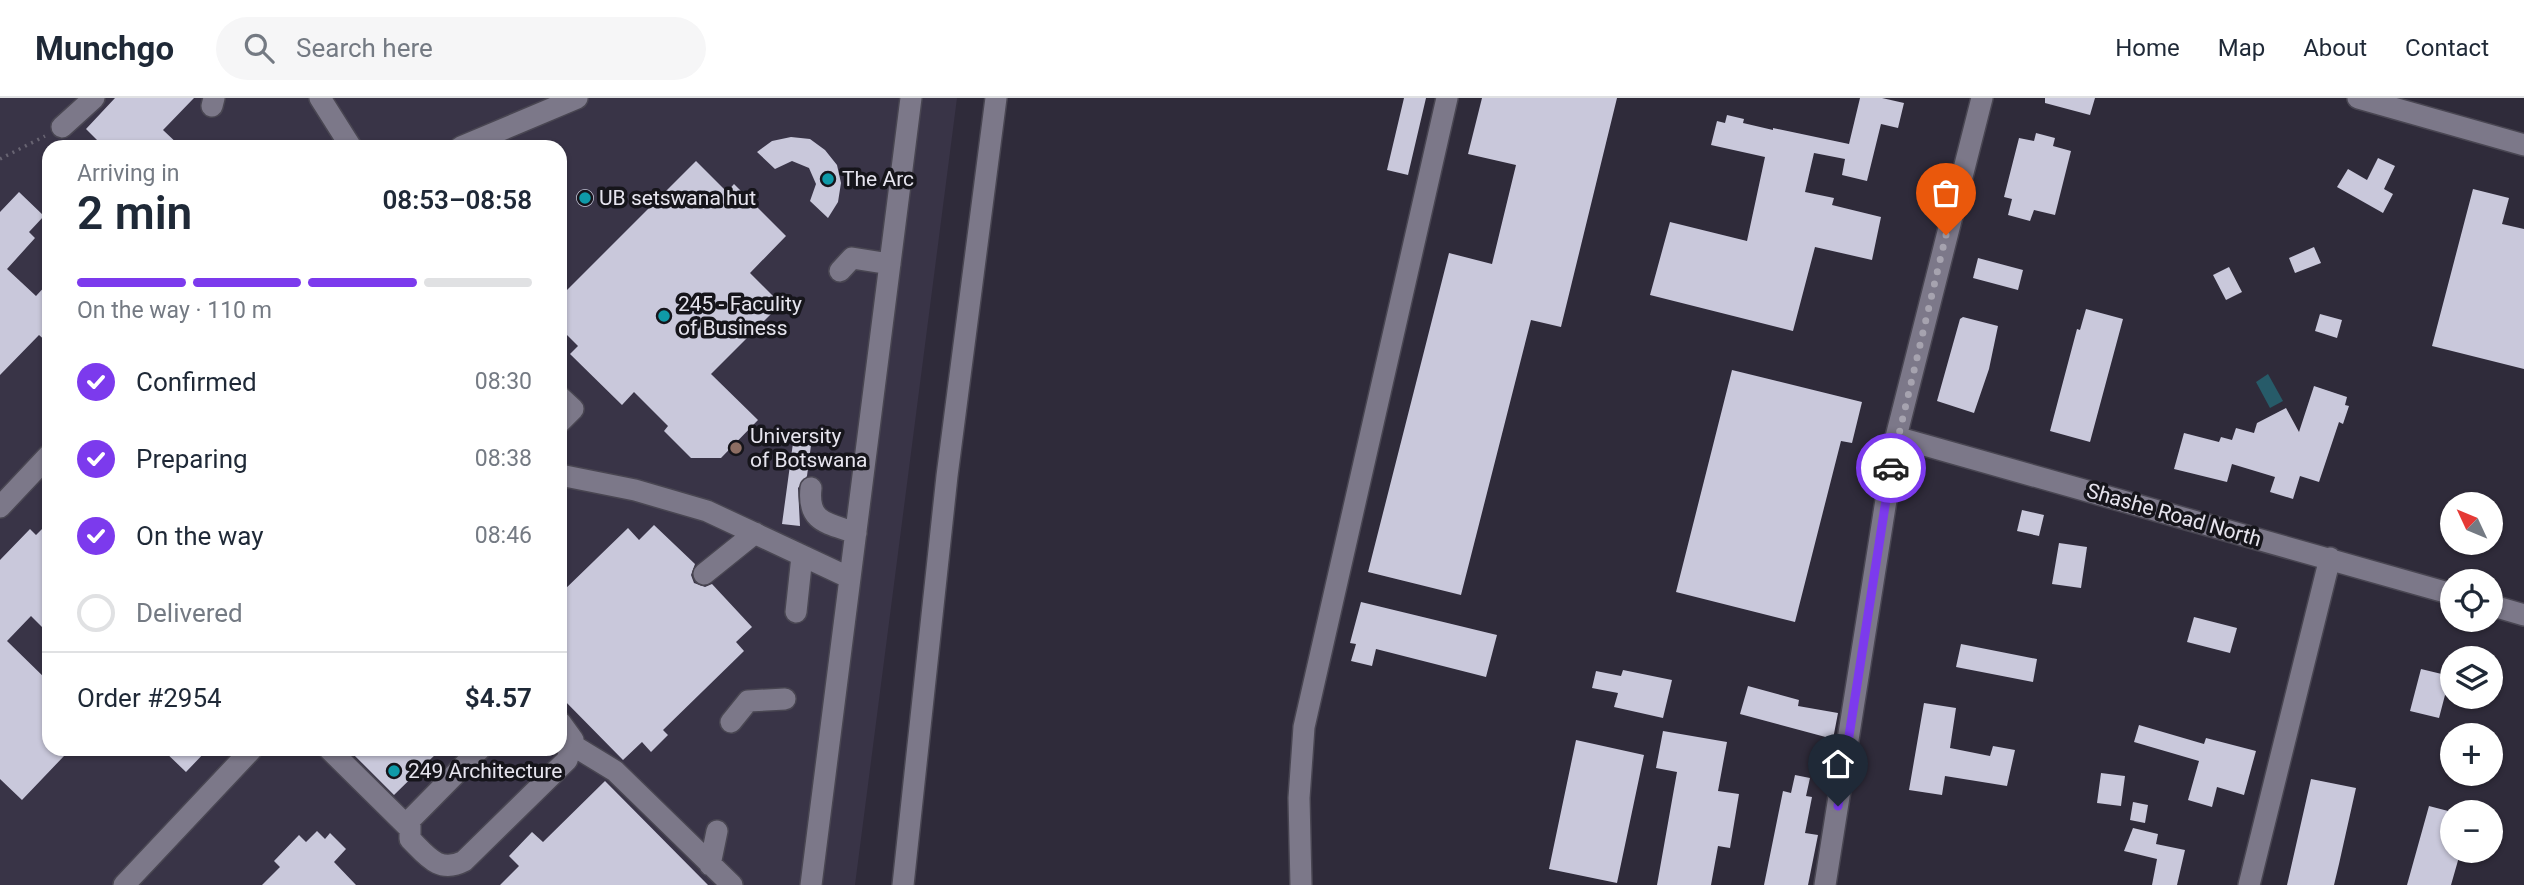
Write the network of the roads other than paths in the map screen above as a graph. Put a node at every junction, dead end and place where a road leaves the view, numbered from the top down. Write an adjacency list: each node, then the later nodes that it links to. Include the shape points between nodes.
1 (94, 98): 10 (street)
2 (320, 98): 11 (street)
3 (577, 98): 9 (street)
4 (911, 98): 14 (street)
5 (996, 98): 44 (street, via 947,476)
6 (1447, 98): 45 (street, via 1304,727 1299,799)
7 (1982, 98): 16 (street)
8 (2358, 98): 13 (street)
9 (551, 103): 12 (street)
10 (62, 127)
11 (347, 140)
12 (475, 140)
13 (2524, 145)
14 (890, 264): 15 (street, via 852,258); 22 (street)
15 (840, 271)
16 (1896, 437): 24 (street, Shashe Road North); 46 (street)
17 (42, 463): 20 (street)
18 (567, 476): 21 (street, via 707,511)
19 (811, 488): 22 (street, via 809,503 819,519)
20 (0, 508)
21 (755, 533): 23 (street); 25 (street)
22 (856, 533): 26 (street)
23 (803, 556): 26 (street); 29 (street)
24 (2330, 558): 27 (street, Shashe Road North); 47 (street)
25 (704, 574)
26 (850, 578): 43 (street)
27 (2440, 590)
28 (2503, 609): 30 (street)
29 (796, 612)
30 (2524, 615)
31 (785, 699): 32 (street, via 748,701)
32 (730, 722)
33 (567, 729): 34 (street)
34 (574, 746): 38 (street, via 567,760 457,865 435,864 410,839); 40 (street, via 615,771)
35 (245, 756): 41 (street)
36 (336, 756): 38 (street)
37 (473, 756): 38 (street, via 414,814)
38 (408, 827)
39 (717, 831): 40 (street)
40 (710, 865): 42 (street)
41 (124, 885)
42 (732, 885)
43 (811, 885)
44 (903, 885)
45 (1301, 885)
46 (1825, 885)
47 (2249, 885)

